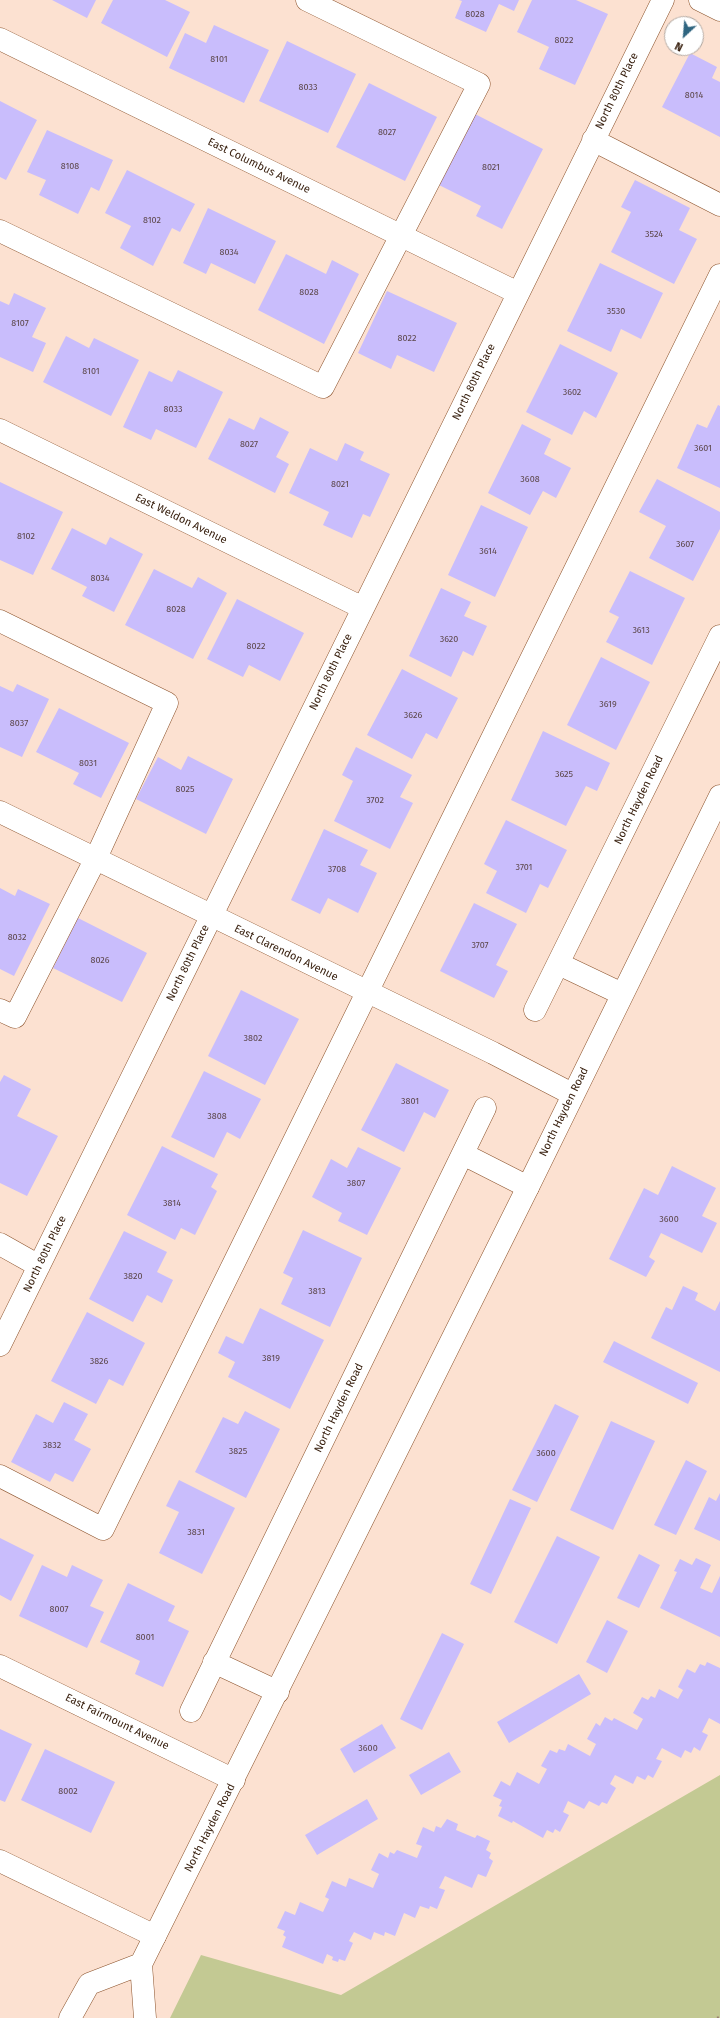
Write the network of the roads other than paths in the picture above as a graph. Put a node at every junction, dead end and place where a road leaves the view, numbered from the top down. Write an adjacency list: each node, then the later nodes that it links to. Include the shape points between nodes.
1 (307, 0): 9 (street, via 479,84)
2 (662, 0): 6 (street, North 80th Place)
3 (700, 0): 4 (street)
4 (720, 10)
5 (0, 39): 9 (street, East Columbus Avenue)
6 (593, 140): 7 (street); 11 (street, North 80th Place)
7 (720, 205)
8 (0, 231): 9 (street, via 323,387)
9 (402, 236): 11 (street, East Columbus Avenue)
10 (720, 275): 21 (street)
11 (518, 293): 13 (street, North 80th Place)
12 (0, 430): 13 (street, East Weldon Avenue)
13 (363, 608): 19 (street, North 80th Place)
14 (0, 621): 18 (street, via 167,703)
15 (720, 636): 20 (street, North Hayden Road)
16 (720, 796): 22 (street, North Hayden Road)
17 (0, 812): 18 (street, East Clarendon Avenue)
18 (96, 858): 19 (street, East Clarendon Avenue); 23 (street, via 15,1017)
19 (212, 915): 21 (street, East Clarendon Avenue); 30 (street, North 80th Place)
20 (559, 964): 22 (street); 24 (street, North Hayden Road)
21 (366, 992): 25 (street, East Clarendon Avenue); 32 (street, via 103,1529)
22 (622, 994): 25 (street, North Hayden Road)
23 (0, 1010)
24 (535, 1010)
25 (572, 1094): 28 (street, North Hayden Road)
26 (486, 1108): 27 (street, North Hayden Road)
27 (463, 1154): 28 (street); 33 (street, North Hayden Road)
28 (528, 1187): 35 (street, North Hayden Road)
29 (0, 1244): 30 (street)
30 (39, 1266): 31 (street, North 80th Place)
31 (0, 1345)
32 (0, 1476)
33 (214, 1662): 35 (street); 36 (street, North Hayden Road)
34 (0, 1666): 37 (street, East Fairmount Avenue)
35 (278, 1692): 37 (street, North Hayden Road)
36 (191, 1711)
37 (234, 1780): 39 (street, North Hayden Road)
38 (0, 1861): 39 (street)
39 (155, 1936): 40 (street, North Hayden Road)
40 (141, 1964): 41 (street, via 89,1984); 42 (street)
41 (70, 2018)
42 (145, 2018)

